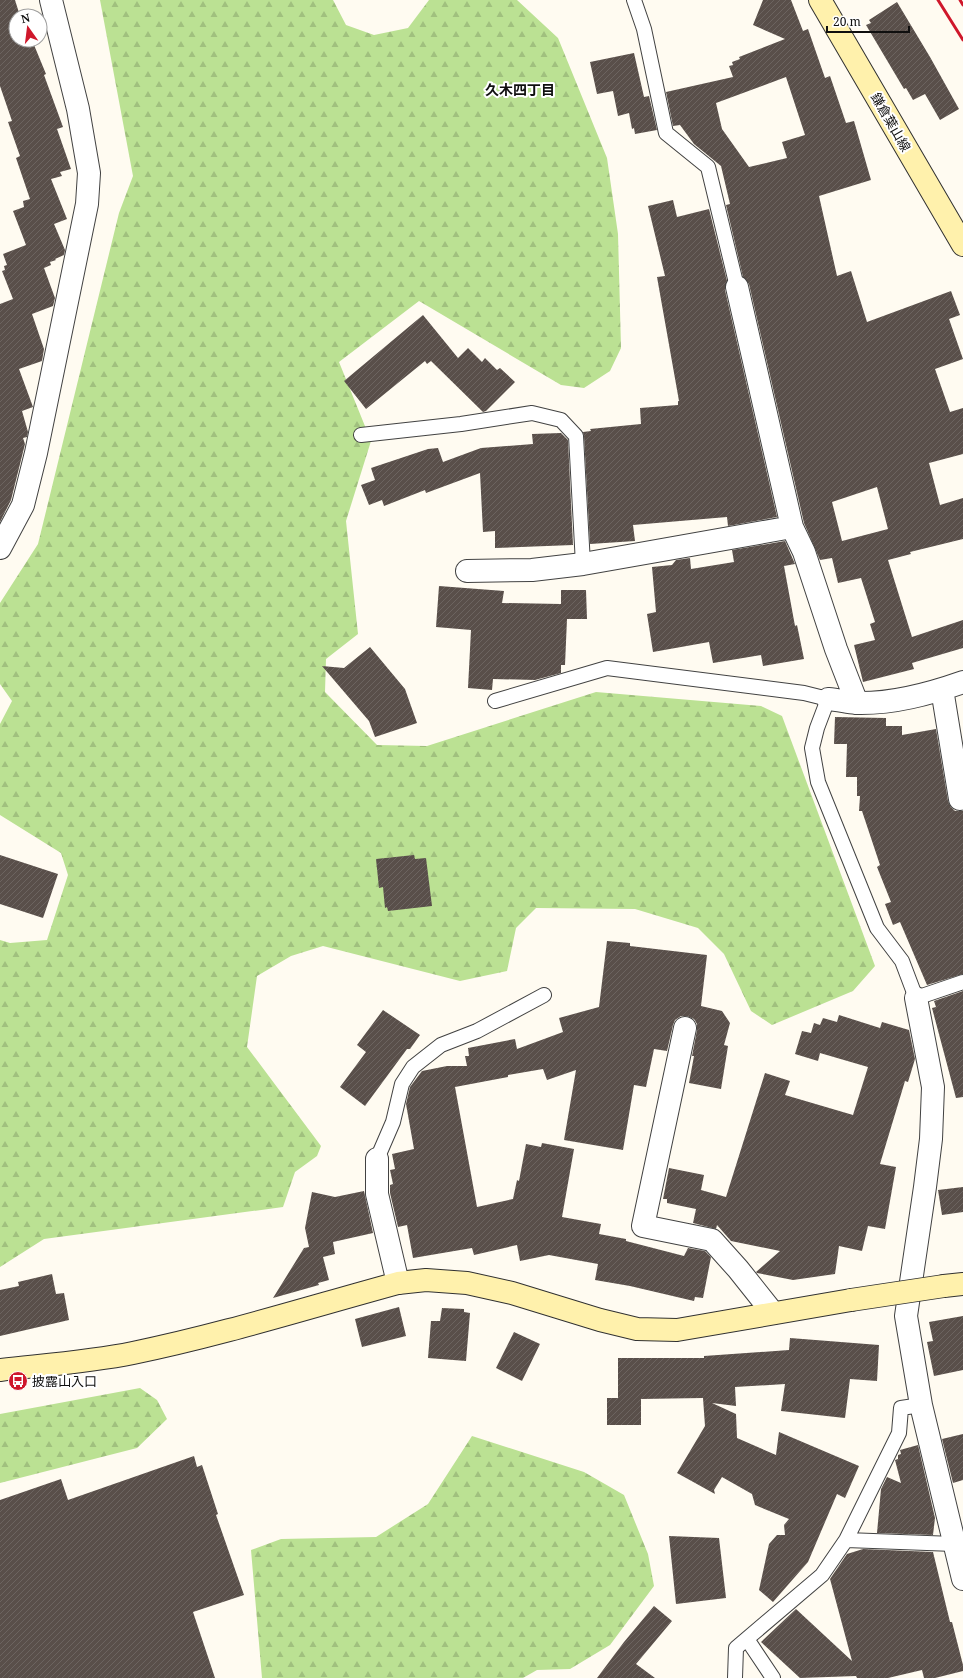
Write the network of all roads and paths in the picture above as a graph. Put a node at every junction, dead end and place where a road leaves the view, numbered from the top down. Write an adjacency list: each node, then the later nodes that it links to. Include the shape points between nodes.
1 (51, 0): 8 (street, via 79,116 89,172 87,204 23,505)
2 (634, 0): 5 (lane, via 644,29 666,133 708,167)
3 (820, 0): 4 (street, 鎌倉葉山線)
4 (963, 245)
5 (737, 287): 7 (street)
6 (361, 436): 9 (lane, via 532,413 561,420 576,436)
7 (792, 527): 9 (street); 15 (street, via 804,552)
8 (0, 548)
9 (583, 564): 10 (street, via 532,570)
10 (466, 571)
11 (963, 682): 12 (street)
12 (942, 689): 15 (street, via 901,700); 16 (street)
13 (828, 699): 14 (lane, via 804,693 607,668); 15 (street); 19 (lane, via 812,748 818,782 877,928 902,962)
14 (495, 701)
15 (857, 703)
16 (960, 798)
17 (963, 982): 19 (lane)
18 (544, 995): 21 (lane, via 477,1030 441,1045 413,1067 402,1084 393,1122)
19 (916, 998): 26 (street, via 933,1088 926,1187 906,1316)
20 (685, 1028): 24 (street, via 643,1226 712,1240)
21 (377, 1159): 22 (street, via 377,1194)
22 (398, 1283): 24 (street, via 426,1280 467,1283 512,1293 636,1329 677,1330); 25 (street, via 133,1353)
23 (954, 1285): 24 (street, bridge)
24 (772, 1313)
25 (0, 1370)
26 (921, 1405): 27 (lane, via 901,1408 899,1433); 28 (street)
27 (846, 1540): 28 (lane); 30 (lane, via 822,1575)
28 (954, 1544): 29 (street)
29 (963, 1579)
30 (747, 1639): 31 (lane, via 736,1648); 32 (lane)
31 (735, 1678)
32 (773, 1678)

